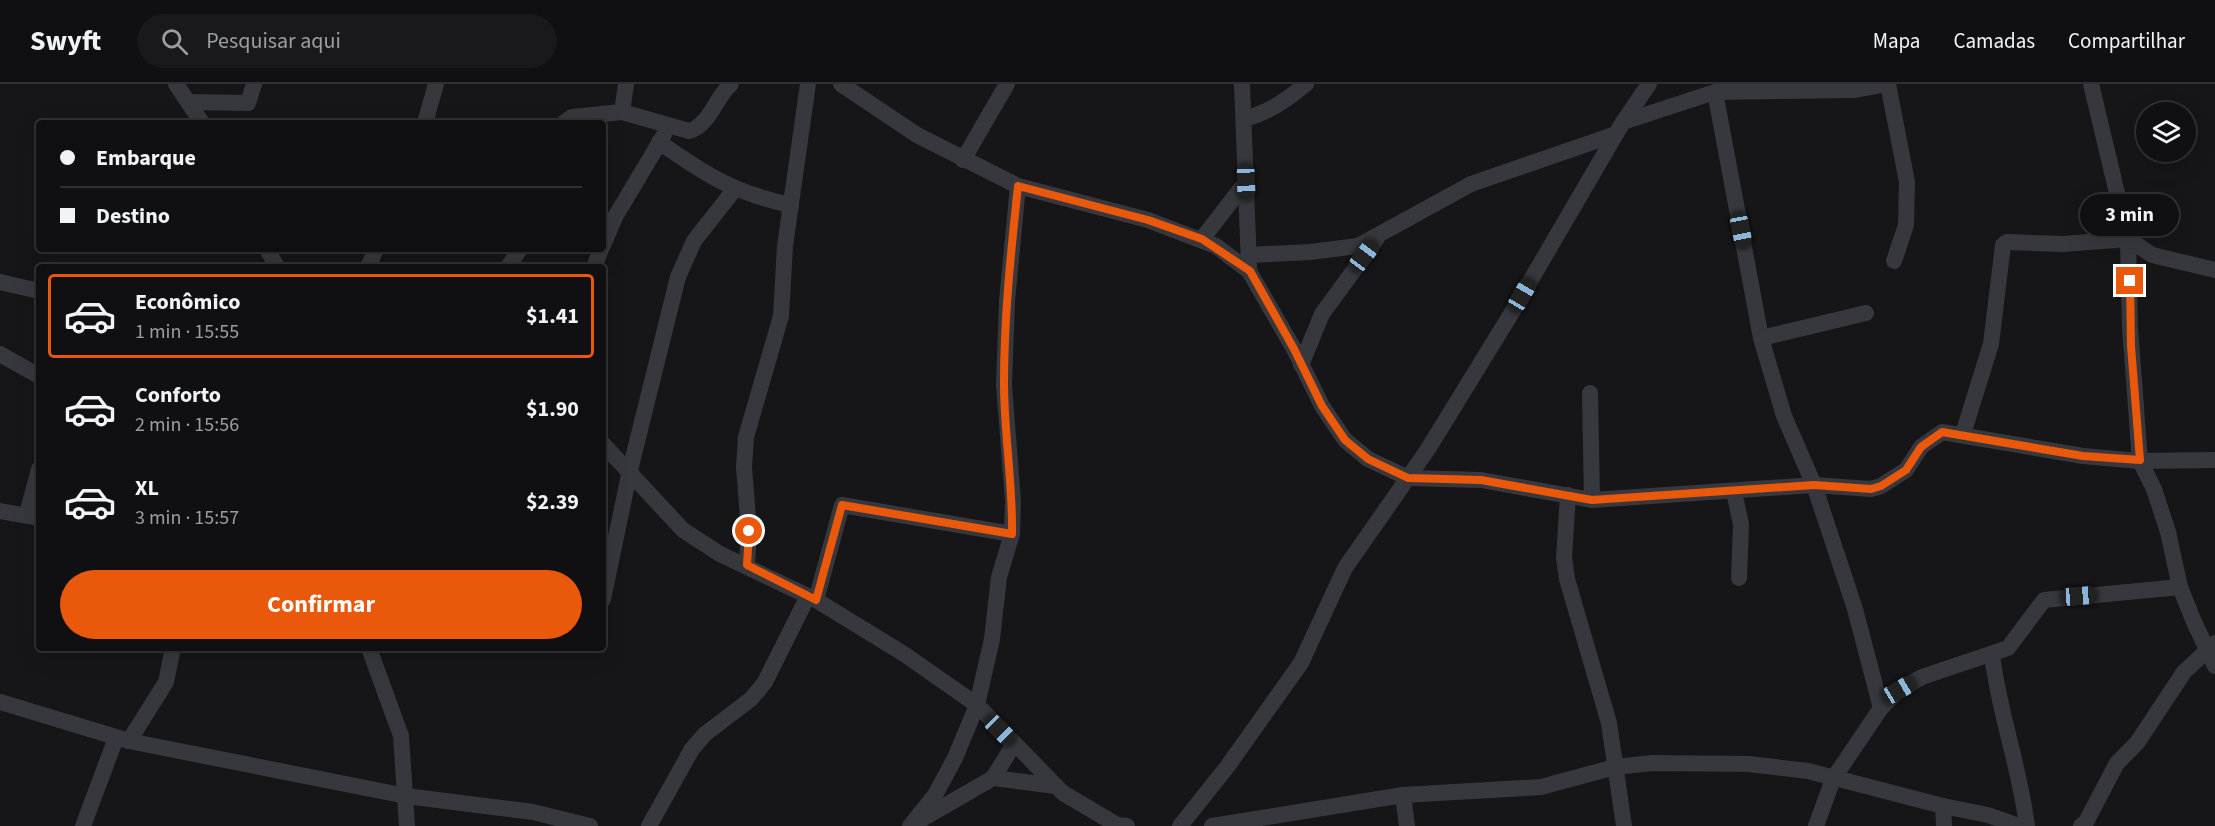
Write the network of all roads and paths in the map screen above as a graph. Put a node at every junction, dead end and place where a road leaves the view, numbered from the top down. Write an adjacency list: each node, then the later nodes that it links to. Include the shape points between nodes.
1 (176, 84): 15 (street)
2 (254, 84): 15 (street, via 248,103)
3 (436, 84): 19 (street)
4 (626, 84): 16 (street)
5 (731, 84): 21 (street, via 697,129 689,131)
6 (808, 84): 28 (street)
7 (1007, 84): 24 (street)
8 (1242, 84): 17 (street)
9 (1306, 84): 17 (street, via 1262,114)
10 (1649, 84): 22 (street)
11 (1888, 84): 14 (street, via 1855,90); 33 (street, via 1907,182 1906,225)
12 (2091, 84): 31 (street)
13 (845, 86): 24 (street, via 917,135)
14 (1715, 92): 22 (street); 39 (street)
15 (188, 102): 18 (street)
16 (622, 112): 20 (street); 21 (street)
17 (1245, 119): 25 (street)
18 (200, 120)
19 (426, 120)
20 (566, 120)
21 (671, 124): 23 (street)
22 (1620, 128): 29 (street, via 1471,184); 49 (street, via 1511,314)
23 (659, 142): 27 (street); 30 (street)
24 (963, 160): 26 (street)
25 (1246, 182): 32 (street); 34 (street)
26 (1018, 186): 32 (street, via 1148,220); 57 (street, via 1004,385)
27 (734, 189): 28 (street); 48 (street, via 694,241 678,277)
28 (791, 205): 58 (street, via 781,316 746,437)
29 (1378, 237): 34 (street, via 1358,246); 41 (street, via 1322,314)
30 (606, 238)
31 (2128, 238): 35 (street, via 2152,255); 44 (street, via 2003,245 1991,344); 46 (street)
32 (1202, 239): 34 (street)
33 (1894, 261)
34 (1249, 263): 41 (street)
35 (2215, 270)
36 (0, 282): 37 (street)
37 (36, 290)
38 (1866, 314): 39 (street)
39 (1761, 338): 50 (street, via 1784,416)
40 (0, 354): 42 (street)
41 (1301, 365): 49 (street, via 1345,440 1368,459)
42 (36, 374)
43 (1590, 393): 54 (street)
44 (1963, 434): 46 (street, via 2083,456); 50 (street, via 1942,432 1932,437 1906,470 1881,486 1871,489)
45 (606, 447): 48 (street)
46 (2140, 460): 47 (street); 61 (street, via 2168,532)
47 (2215, 460)
48 (630, 470): 58 (street, via 683,530 720,554); 60 (street)
49 (1408, 478): 53 (street, via 1481,480); 86 (street, via 1345,568 1301,663 1280,696)
50 (1814, 485): 52 (street); 70 (street, via 1855,609)
51 (36, 492): 56 (street)
52 (1734, 492): 54 (street); 59 (street, via 1741,525)
53 (1568, 495): 54 (street); 73 (street, via 1564,558 1567,579 1602,695)
54 (1592, 500)
55 (0, 511): 56 (street)
56 (33, 516)
57 (1012, 534): 62 (street, via 842,505); 69 (street, via 999,577 992,639)
58 (747, 565): 62 (street)
59 (1739, 578)
60 (606, 585)
61 (2180, 587): 63 (street); 66 (street, via 2044,600 2008,648)
62 (812, 598): 69 (street, via 904,654); 84 (street, via 765,681 752,699 705,734 692,749)
63 (2211, 646): 67 (street); 94 (street, via 2184,672 2137,743 2117,763)
64 (172, 651): 71 (street, via 166,682)
65 (370, 651): 78 (street, via 401,736)
66 (1992, 655): 70 (street, via 1922,677 1899,690); 93 (street)
67 (2215, 666)
68 (0, 702): 71 (street)
69 (977, 705): 72 (street); 80 (street, via 955,758)
70 (1881, 708): 75 (street)
71 (123, 739): 78 (street); 81 (street)
72 (1014, 744): 74 (street); 76 (street)
73 (1615, 767): 75 (street, via 1663,762 1749,764 1808,771); 77 (street, via 1540,787); 89 (street)
74 (993, 778): 76 (street); 80 (street)
75 (1833, 779): 79 (street); 90 (street)
76 (1056, 786): 85 (street, via 1086,808 1117,825)
77 (1404, 795): 87 (street); 88 (street)
78 (406, 796): 82 (street); 83 (street, via 533,812)
79 (1942, 806): 91 (street); 92 (street)
80 (913, 824)
81 (83, 826)
82 (407, 826)
83 (590, 826)
84 (649, 826)
85 (1127, 826)
86 (1180, 826)
87 (1212, 826)
88 (1407, 826)
89 (1624, 826)
90 (1816, 826)
91 (1944, 826)
92 (2019, 826)
93 (2026, 826)
94 (2081, 826)

